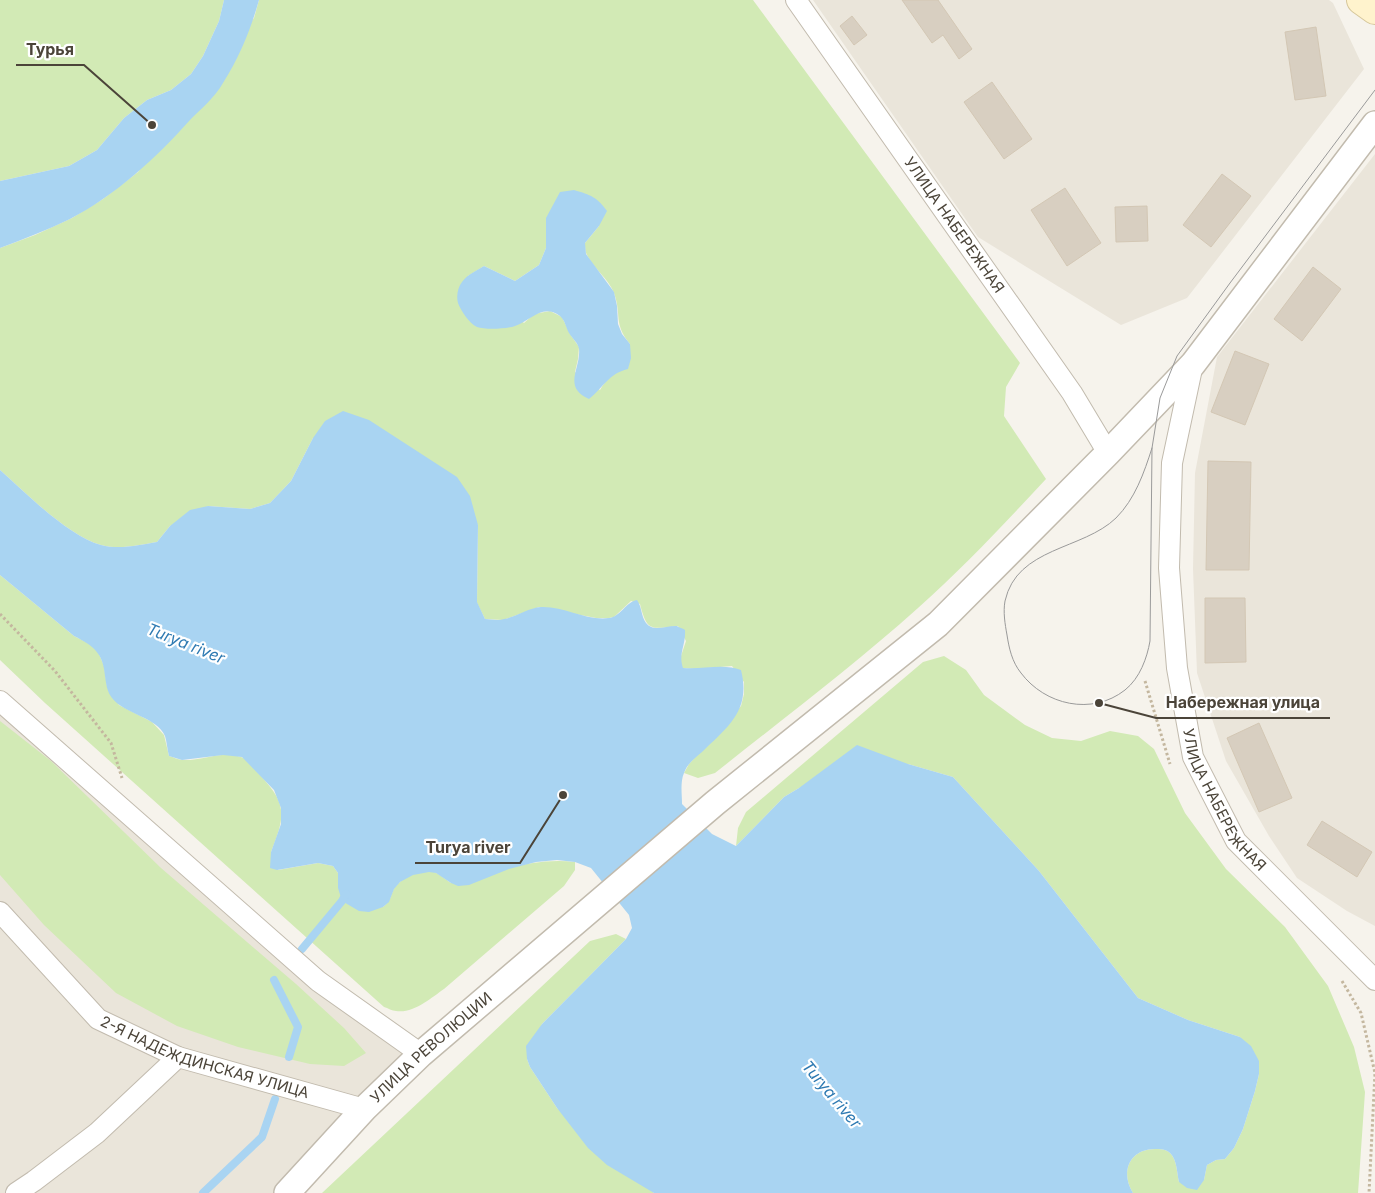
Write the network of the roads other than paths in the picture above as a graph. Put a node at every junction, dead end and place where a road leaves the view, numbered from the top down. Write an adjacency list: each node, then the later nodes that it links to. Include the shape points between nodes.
1 (796, 0): 6 (street, УЛИЦА НАБЕРЕЖНАЯ, via 1072,393)
2 (1361, 0): 3 (main road)
3 (1375, 10)
4 (1375, 124): 5 (street, УЛИЦА РЕВОЛЮЦИИ)
5 (1194, 364): 6 (street, УЛИЦА РЕВОЛЮЦИИ); 9 (street, УЛИЦА НАБЕРЕЖНАЯ, via 1172,463 1169,568 1177,668 1192,757 1236,841)
6 (1108, 453): 10 (street, УЛИЦА РЕВОЛЮЦИИ, via 938,624 715,804)
7 (0, 701): 10 (street, via 318,982)
8 (0, 912): 11 (street, 2-Я НАДЕЖДИНСКАЯ УЛИЦА, via 98,1019)
9 (1375, 980)
10 (422, 1054): 12 (street, УЛИЦА РЕВОЛЮЦИИ)
11 (178, 1057): 12 (street, 2-Я НАДЕЖДИНСКАЯ УЛИЦА); 13 (street, via 97,1134)
12 (364, 1109): 14 (street, УЛИЦА РЕВОЛЮЦИИ)
13 (16, 1193)
14 (287, 1193)

